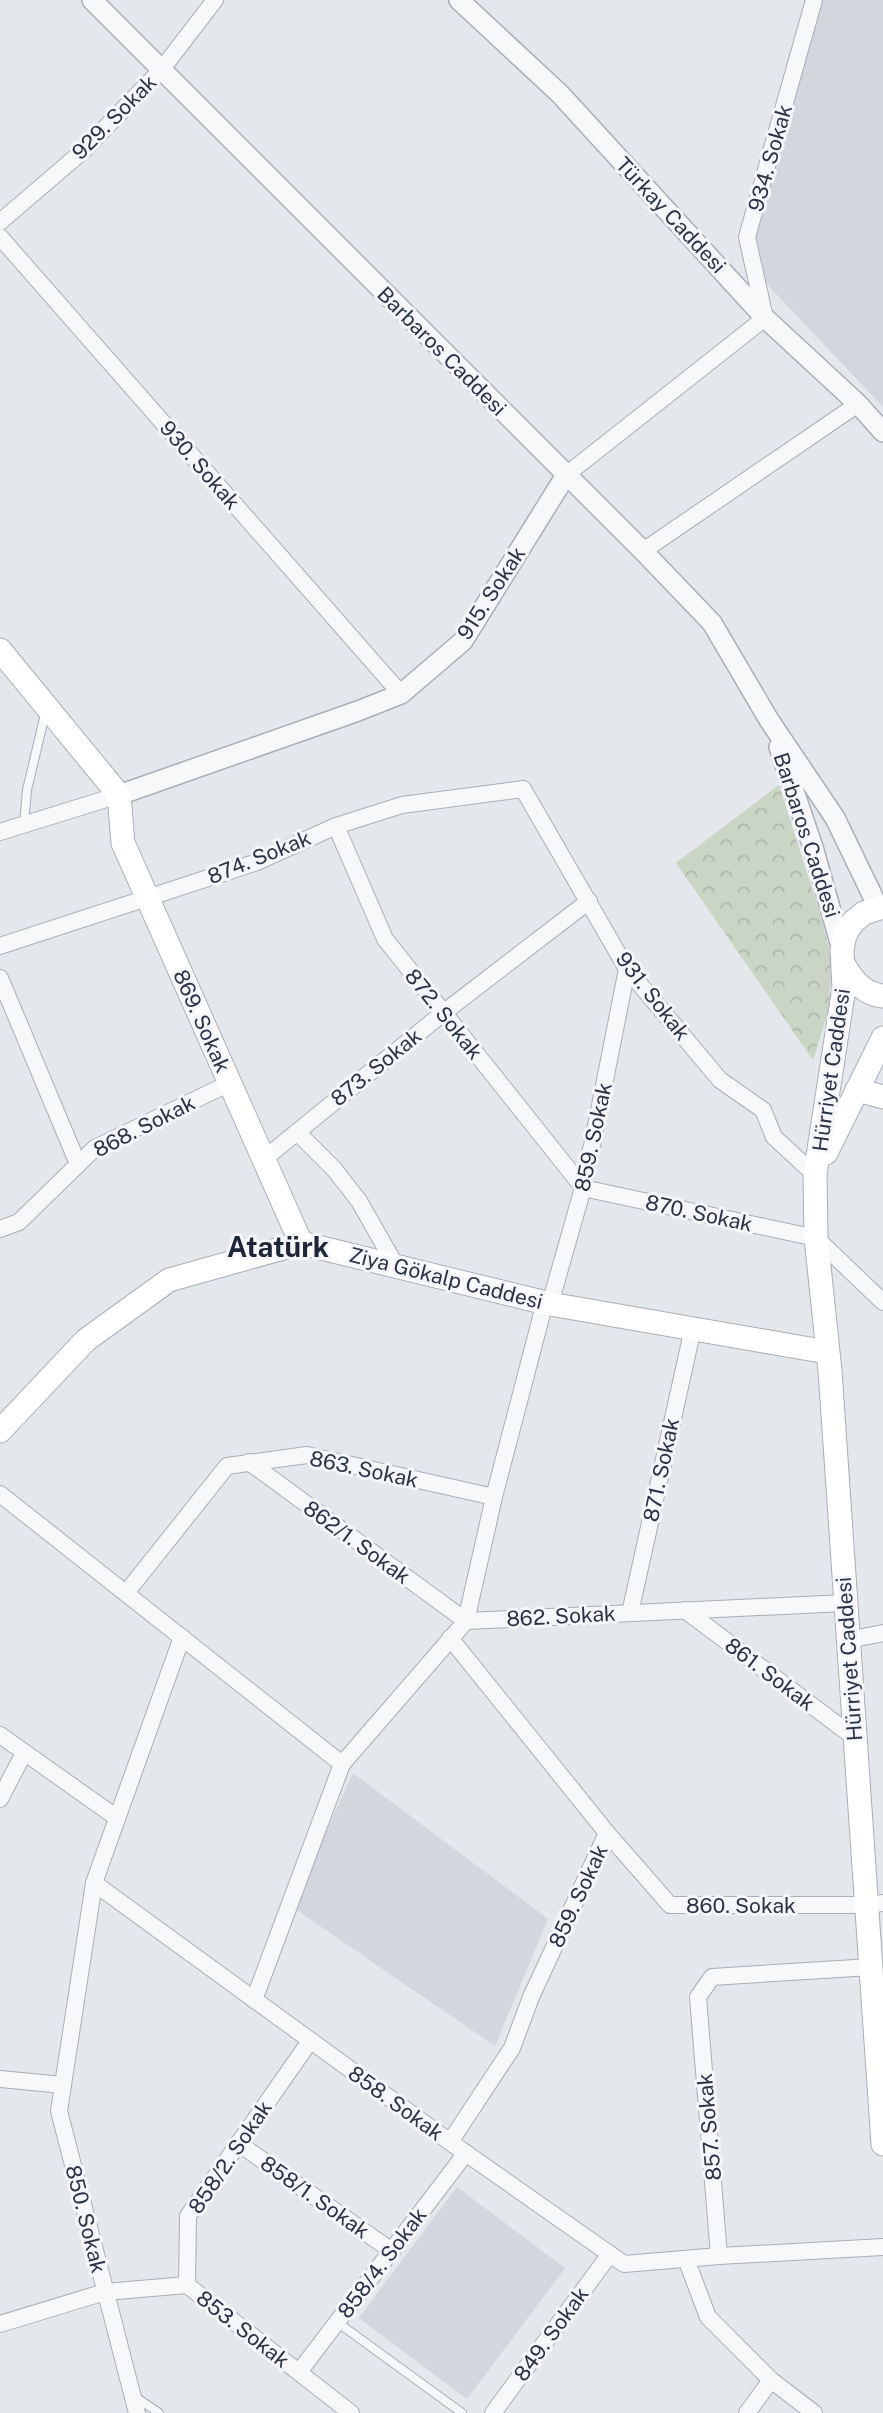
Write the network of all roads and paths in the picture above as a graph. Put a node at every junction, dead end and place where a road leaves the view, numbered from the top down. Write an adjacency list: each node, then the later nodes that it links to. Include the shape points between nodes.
1 (92, 0): 5 (street, Barbaros Caddesi)
2 (215, 0): 5 (street, 929. Sokak)
3 (459, 0): 8 (street, Türkay Caddesi, via 560,94)
4 (814, 0): 8 (street, 934. Sokak, via 747,237)
5 (162, 69): 6 (street, 929. Sokak, via 84,150); 11 (street, Barbaros Caddesi)
6 (0, 222)
7 (0, 237): 14 (street, 930. Sokak)
8 (765, 318): 9 (street, Türkay Caddesi); 11 (street, 915. Sokak)
9 (858, 404): 10 (street, Türkay Caddesi); 12 (street)
10 (883, 432)
11 (566, 475): 12 (street, Barbaros Caddesi); 14 (street, 915. Sokak, via 463,641)
12 (643, 551): 16 (street, Barbaros Caddesi, via 712,624)
13 (0, 650): 15 (main road)
14 (401, 694): 18 (street, 915. Sokak)
15 (47, 707): 18 (main road); 19 (lane, via 27,790)
16 (769, 720): 24 (street, Barbaros Caddesi, via 835,818); 26 (street, Barbaros Caddesi, via 813,847)
17 (523, 789): 20 (street, 874. Sokak, via 402,805); 23 (street, 931. Sokak)
18 (119, 795): 19 (street, 915. Sokak); 22 (main road, 869. Sokak, via 123,843)
19 (24, 824): 21 (street, 915. Sokak)
20 (336, 826): 22 (street, 874. Sokak, via 257,862); 30 (street, 872. Sokak, via 385,939)
21 (0, 832)
22 (148, 898): 25 (street, 874. Sokak); 32 (main road, 869. Sokak)
23 (589, 901): 27 (street, 931. Sokak); 30 (street, 873. Sokak)
24 (881, 907): 26 (main road, Hürriyet Caddesi, via 853,922 845,935)
25 (0, 946)
26 (843, 957): 29 (main road, Hürriyet Caddesi, via 851,978); 38 (main road, Hürriyet Caddesi, via 844,988)
27 (627, 969): 38 (street, 931. Sokak, via 720,1080 763,1110 774,1137); 39 (street, 859. Sokak)
28 (0, 978): 37 (street)
29 (883, 996)
30 (443, 1013): 35 (street, 873. Sokak); 39 (street, 872. Sokak)
31 (883, 1038): 33 (main road, Hürriyet Caddesi)
32 (230, 1083): 36 (main road, 869. Sokak); 37 (street, 868. Sokak, via 95,1148)
33 (857, 1090): 34 (main road); 38 (main road, Hürriyet Caddesi)
34 (883, 1097)
35 (297, 1132): 36 (street, 873. Sokak); 43 (street, via 359,1202)
36 (264, 1159): 42 (main road, 869. Sokak)
37 (78, 1164): 40 (street, 868. Sokak, via 19,1222)
38 (815, 1175): 41 (main road, Hürriyet Caddesi)
39 (582, 1186): 41 (street, 870. Sokak); 45 (street, 859. Sokak)
40 (0, 1230)
41 (816, 1238): 44 (street); 47 (main road, Hürriyet Caddesi)
42 (301, 1243): 43 (main road, Ziya Gökalp Caddesi); 48 (main road, Ziya Gökalp Caddesi, via 169,1280 86,1340)
43 (396, 1266): 45 (main road, Ziya Gökalp Caddesi)
44 (883, 1302)
45 (548, 1303): 46 (main road, Ziya Gökalp Caddesi); 51 (street, 859. Sokak)
46 (693, 1328): 47 (main road, Ziya Gökalp Caddesi); 55 (street, 871. Sokak)
47 (827, 1352): 53 (main road, Hürriyet Caddesi)
48 (0, 1432)
49 (249, 1462): 51 (street, 863. Sokak, via 307,1455); 52 (street, 863. Sokak, via 227,1466); 56 (street, 862/1. Sokak)
50 (0, 1494): 52 (street)
51 (494, 1497): 56 (street, 859. Sokak)
52 (126, 1592): 58 (street)
53 (845, 1603): 54 (street, 862. Sokak); 60 (main road, Hürriyet Caddesi)
54 (685, 1610): 55 (street, 862. Sokak); 62 (street, 861. Sokak)
55 (630, 1613): 56 (street, 862. Sokak)
56 (466, 1621): 59 (street)
57 (883, 1633): 60 (street)
58 (182, 1637): 64 (street); 66 (street)
59 (450, 1638): 64 (street); 67 (street, 859. Sokak)
60 (848, 1640): 62 (main road, Hürriyet Caddesi)
61 (0, 1735): 63 (street)
62 (855, 1738): 69 (main road, Hürriyet Caddesi)
63 (24, 1753): 65 (street); 66 (street)
64 (342, 1764): 71 (street)
65 (0, 1798)
66 (117, 1818): 68 (street)
67 (607, 1833): 69 (street, 860. Sokak, via 670,1905); 75 (street, 859. Sokak, via 512,2048)
68 (93, 1884): 71 (street, 858. Sokak); 74 (street)
69 (875, 1904): 70 (main road, Hürriyet Caddesi)
70 (871, 1967): 77 (main road, Hürriyet Caddesi); 82 (street, 857. Sokak, via 712,1977 698,1997)
71 (254, 2000): 72 (street, 858. Sokak)
72 (310, 2041): 75 (street, 858. Sokak); 76 (street, 858/2. Sokak)
73 (0, 2079): 74 (street)
74 (63, 2085): 85 (street, 850. Sokak, via 59,2111)
75 (450, 2142): 78 (street, 858. Sokak)
76 (238, 2144): 80 (street, 858/1. Sokak); 84 (street, 858/2. Sokak, via 188,2216)
77 (883, 2144)
78 (466, 2153): 80 (street, 858/4. Sokak); 81 (street, 858. Sokak)
79 (883, 2247): 82 (street)
80 (391, 2251): 86 (street, 858/4. Sokak)
81 (610, 2254): 83 (street, 858. Sokak, via 624,2264); 95 (street, 849. Sokak)
82 (719, 2256): 83 (street, 858. Sokak)
83 (686, 2259): 89 (street, via 708,2317)
84 (187, 2285): 85 (street, 853. Sokak); 88 (street, 853. Sokak)
85 (105, 2292): 87 (street, 853. Sokak); 90 (street, 850. Sokak)
86 (337, 2322): 88 (street, 858/4. Sokak); 94 (lane)
87 (0, 2325)
88 (299, 2372): 93 (street, 853. Sokak)
89 (771, 2380): 96 (street); 97 (street)
90 (132, 2395): 91 (street, 850. Sokak); 92 (lane)
91 (137, 2413)
92 (159, 2413)
93 (351, 2413)
94 (462, 2413)
95 (493, 2413)
96 (747, 2413)
97 (814, 2413)

